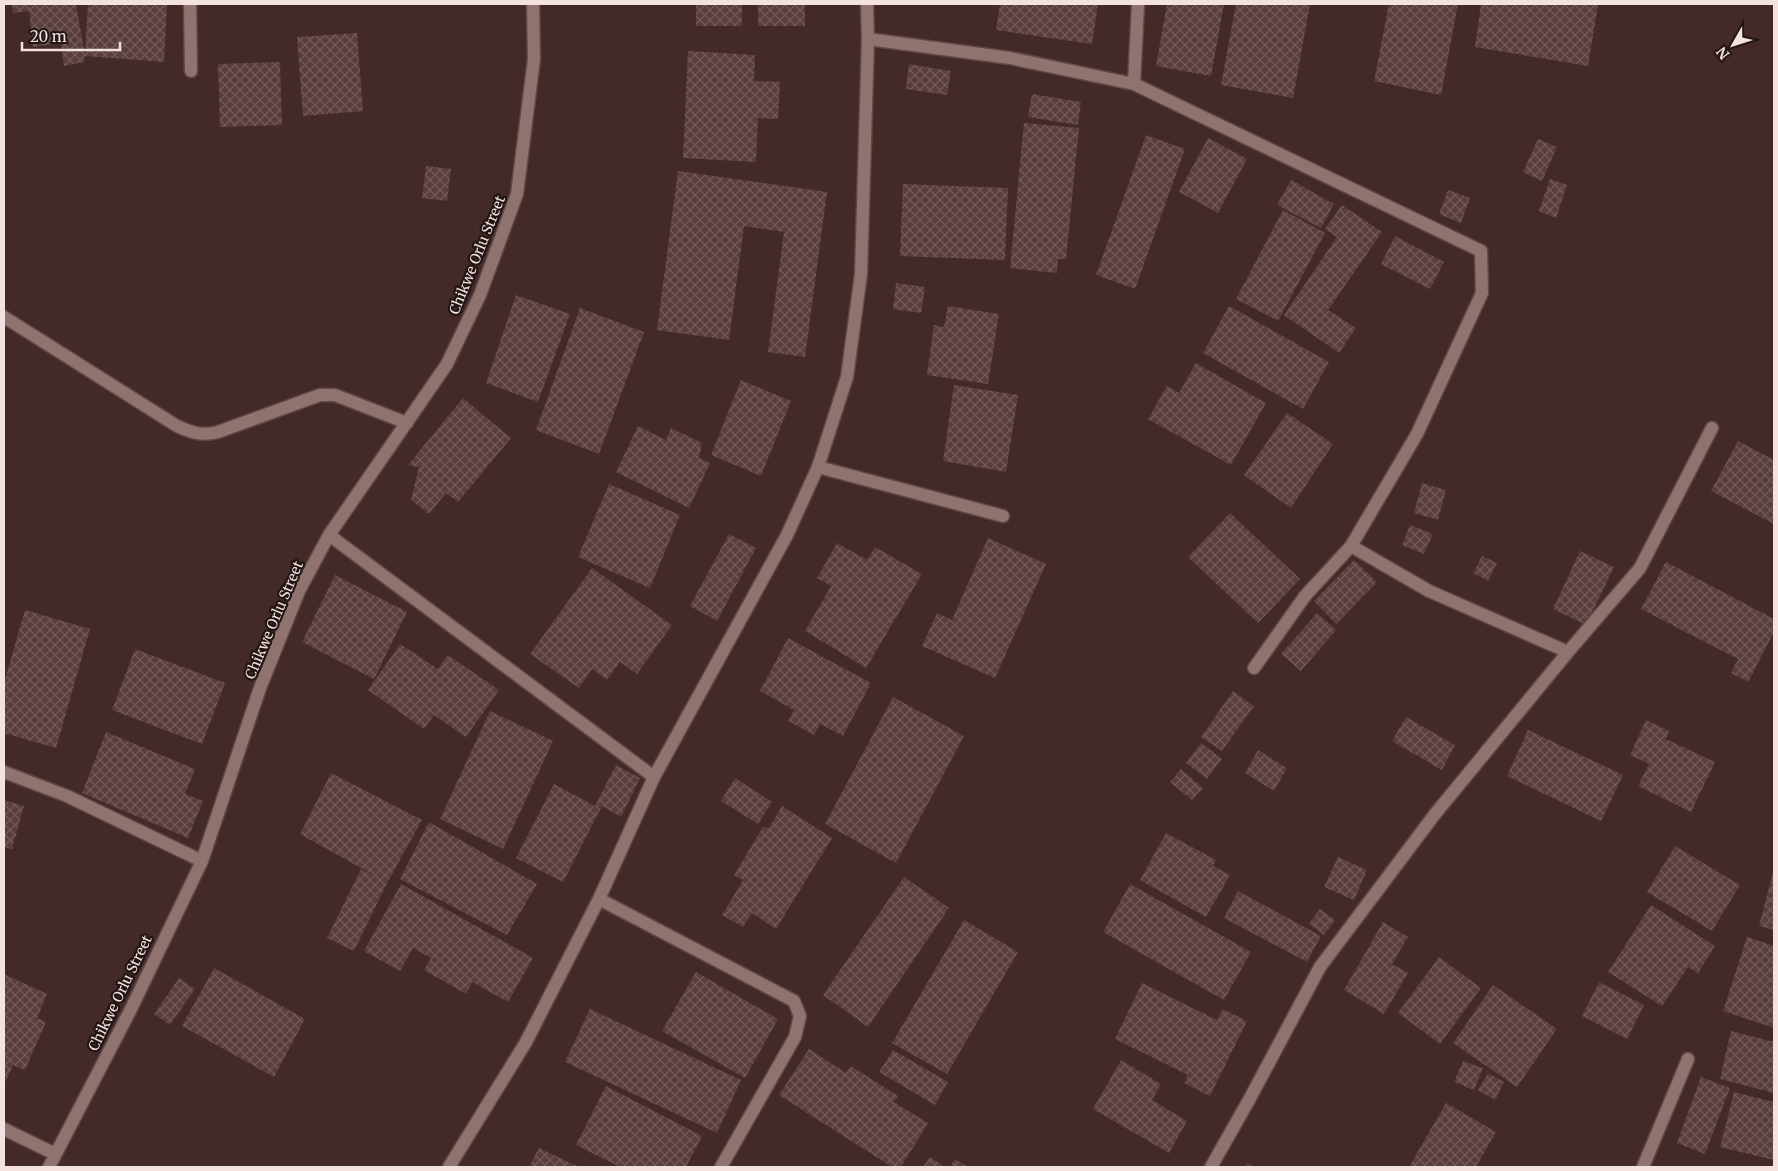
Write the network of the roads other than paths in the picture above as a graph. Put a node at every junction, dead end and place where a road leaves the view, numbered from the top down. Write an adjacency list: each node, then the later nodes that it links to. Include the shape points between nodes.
1 (190, 4): 6 (street)
2 (533, 4): 9 (street, Chikwe Orlu Street, via 534,58 517,194 480,295 446,364)
3 (867, 4): 5 (street)
4 (1138, 4): 7 (street)
5 (868, 38): 7 (street, via 1010,58); 11 (street, via 861,274 847,377)
6 (191, 71)
7 (1134, 84): 14 (street, via 1481,251 1482,293 1417,434)
8 (4, 317): 9 (street, via 194,434 218,432 320,395 335,395)
9 (407, 423): 13 (street, Chikwe Orlu Street)
10 (1712, 428): 15 (street, via 1640,568)
11 (818, 467): 12 (street); 18 (street, via 787,534)
12 (1003, 516)
13 (329, 535): 18 (street); 19 (street, Chikwe Orlu Street, via 299,591 260,688)
14 (1351, 546): 15 (street, via 1429,592); 16 (street, via 1306,596)
15 (1568, 652): 27 (street, via 1435,814 1320,967)
16 (1254, 668)
17 (4, 772): 19 (street, via 67,796)
18 (654, 777): 20 (street)
19 (202, 861): 23 (street, Chikwe Orlu Street)
20 (599, 899): 25 (street, via 526,1042); 26 (street, via 794,1001 800,1016 795,1037)
21 (1688, 1059): 28 (street)
22 (4, 1129): 23 (street)
23 (55, 1154): 24 (street, Chikwe Orlu Street)
24 (48, 1167)
25 (449, 1167)
26 (721, 1167)
27 (1211, 1167)
28 (1643, 1167)

